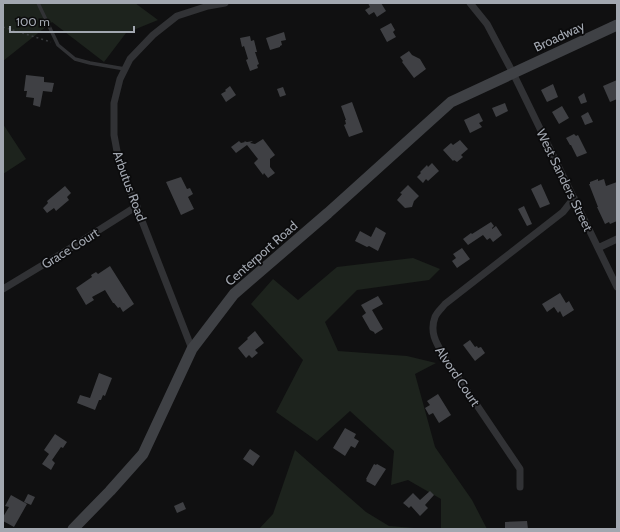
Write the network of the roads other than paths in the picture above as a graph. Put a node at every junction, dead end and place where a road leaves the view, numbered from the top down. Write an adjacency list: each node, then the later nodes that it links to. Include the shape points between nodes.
1 (38, 3): 5 (lane, via 58,45 75,59)
2 (226, 3): 5 (street, Arbutus Road, via 178,16 153,35 130,58)
3 (470, 3): 6 (street, West Sanders Street, via 487,24)
4 (617, 25): 6 (main road, Broadway)
5 (125, 69): 8 (street, Arbutus Road, via 114,103 114,135 119,162)
6 (512, 73): 7 (street, West Sanders Street); 13 (main road, Centerport Road, via 451,102 234,294)
7 (574, 198): 10 (street, West Sanders Street); 14 (street, Alvord Court, via 563,212 445,304 436,315 433,327 435,341 445,358 520,469)
8 (137, 206): 12 (street, Grace Court); 13 (street, Arbutus Road)
9 (617, 239): 10 (street)
10 (598, 248): 11 (street, West Sanders Street)
11 (617, 287)
12 (3, 289)
13 (192, 349): 15 (main road, Centerport Road, via 143,454)
14 (520, 487)
15 (73, 529)

